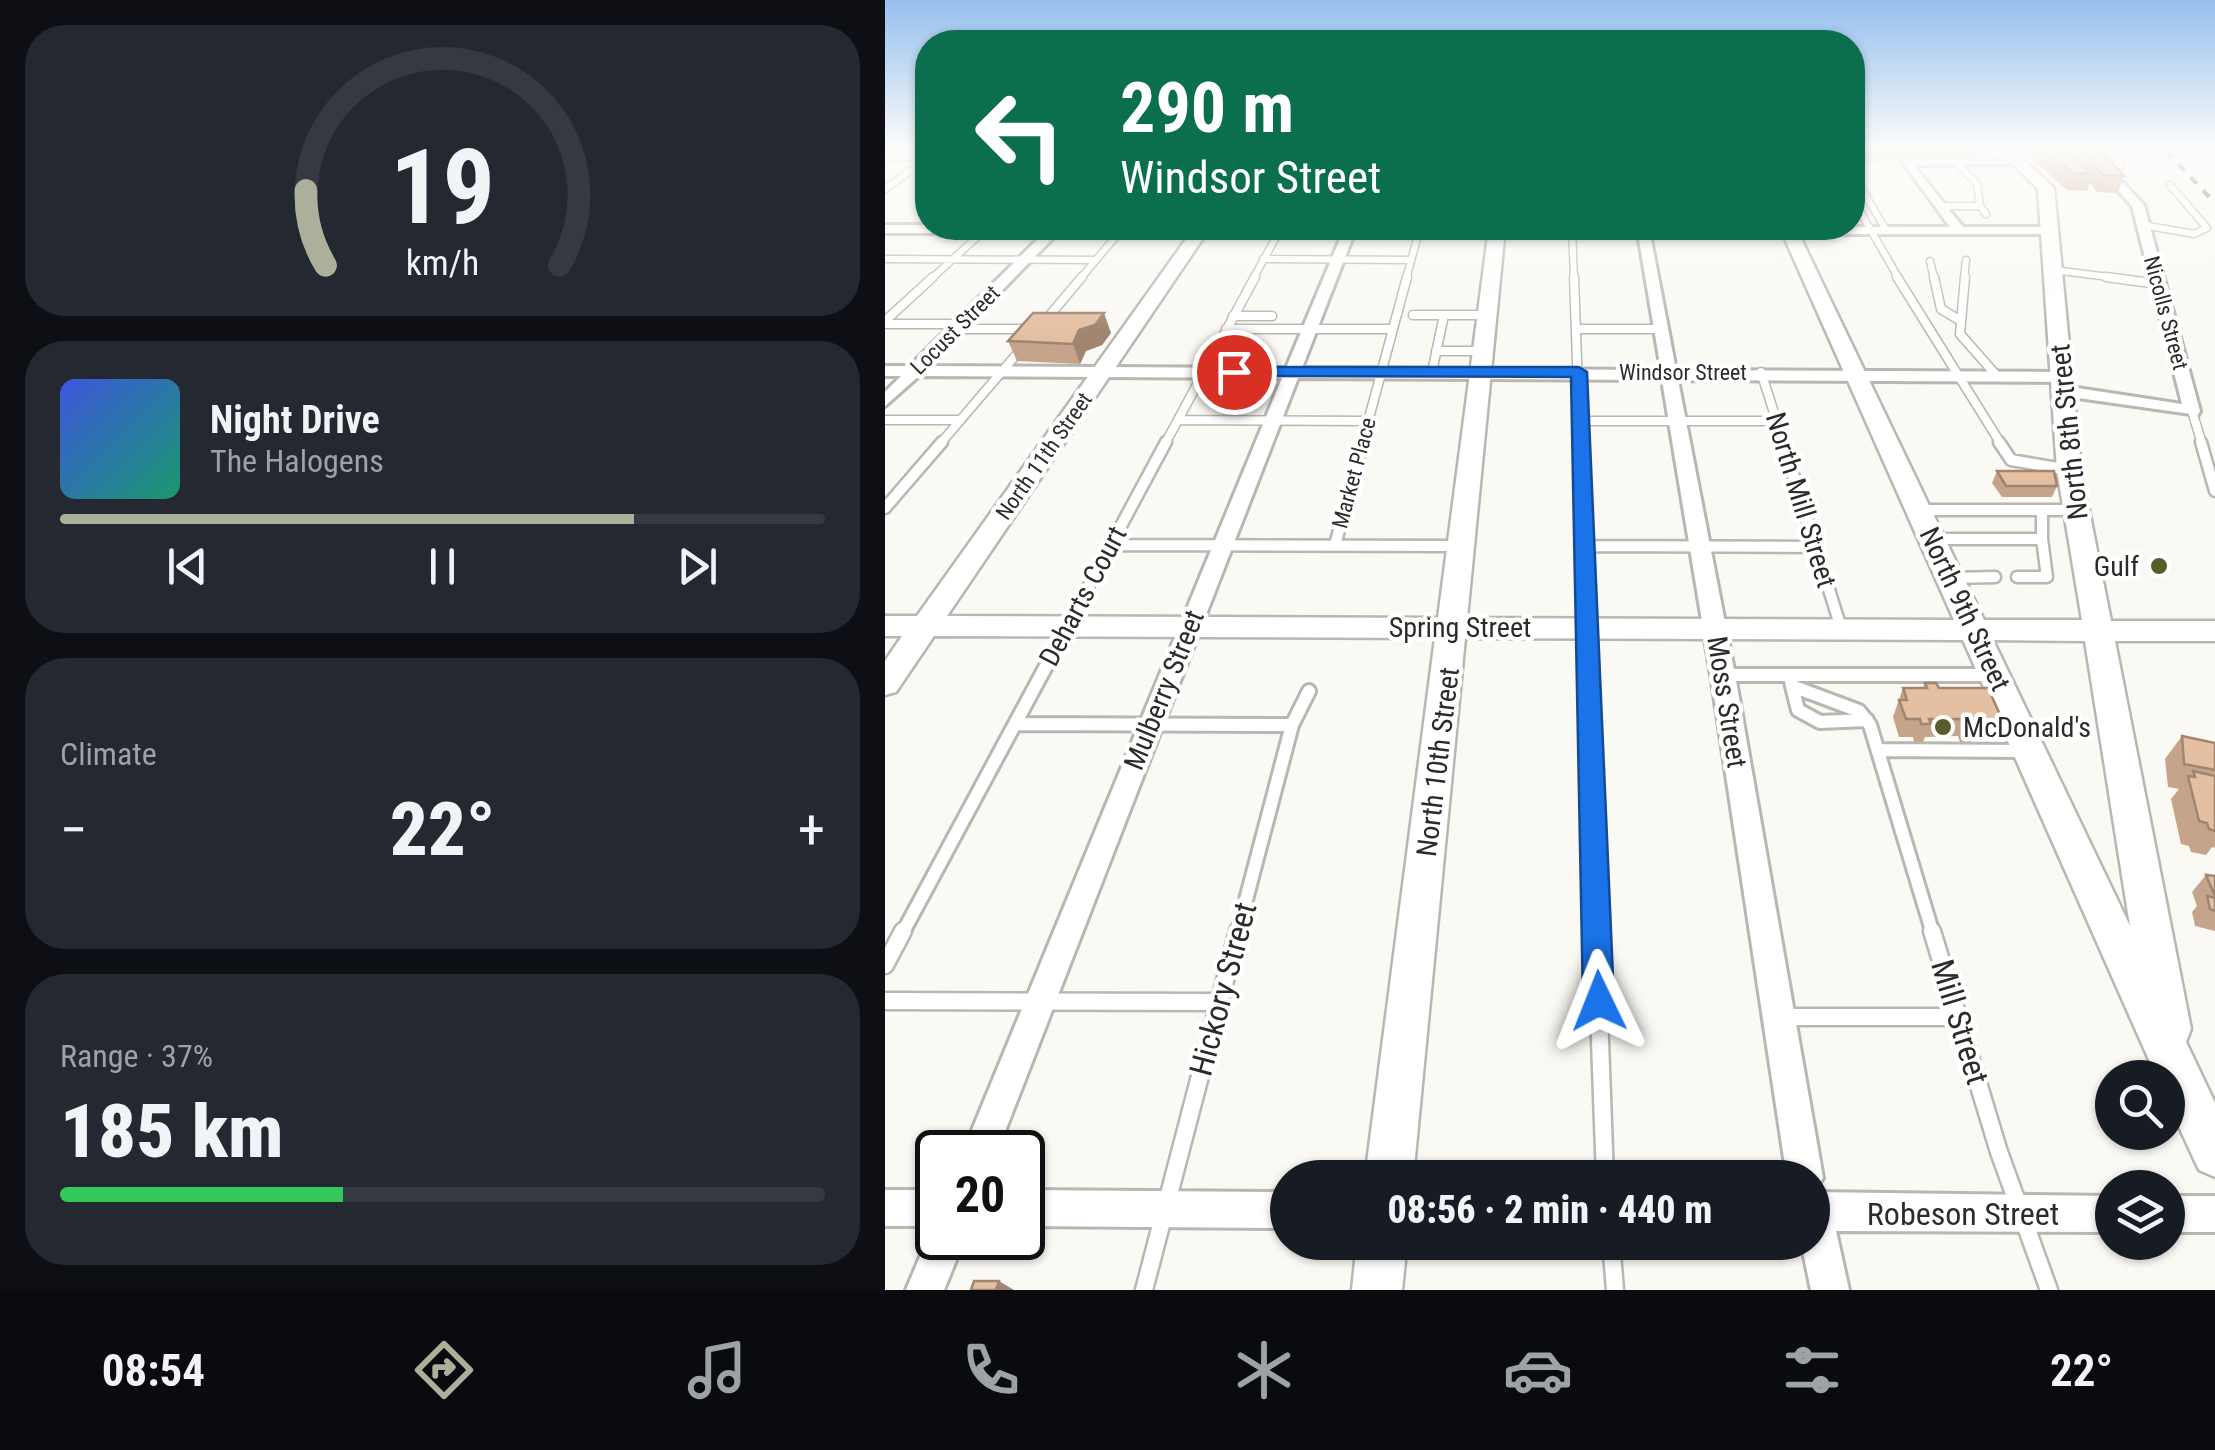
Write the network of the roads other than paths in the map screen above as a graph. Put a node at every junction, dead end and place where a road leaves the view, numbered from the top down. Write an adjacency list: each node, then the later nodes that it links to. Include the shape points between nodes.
1 (1875, 211): 16 (lane)
2 (1943, 211): 17 (street)
3 (1984, 211): 7 (lane)
4 (2047, 211): 18 (main road, North 8th Street)
5 (2139, 211): 10 (street, Nicolls Street)
6 (2193, 211): 10 (lane, via 2207,228 2194,234)
7 (1986, 214)
8 (1865, 221): 15 (lane)
9 (915, 222): 12 (street)
10 (2143, 226): 41 (street, Nicolls Street)
11 (885, 229): 12 (street)
12 (907, 229): 13 (street); 30 (street)
13 (915, 229)
14 (1865, 230): 15 (street)
15 (1870, 230): 16 (street); 70 (lane)
16 (1886, 230): 17 (street)
17 (1959, 230): 18 (street)
18 (2049, 231): 40 (main road, North 8th Street)
19 (974, 240): 32 (lane)
20 (1044, 240): 33 (street, Locust Street)
21 (1114, 240): 34 (lane)
22 (1193, 240): 61 (main road, North 11th Street)
23 (1274, 240): 35 (lane, Deharts Court)
24 (1345, 240): 36 (street, Mulberry Street)
25 (1416, 240): 37 (lane, Market Place)
26 (1496, 240): 42 (main road, North 10th Street)
27 (1573, 240): 54 (lane)
28 (1645, 240): 55 (street, Moss Street)
29 (1794, 240): 69 (main road, North 9th Street)
30 (885, 247)
31 (885, 259): 32 (lane)
32 (953, 259): 33 (lane); 48 (lane)
33 (1025, 260): 34 (lane); 49 (street, Locust Street)
34 (1097, 260): 52 (lane)
35 (1263, 260): 36 (lane); 45 (lane, Deharts Court)
36 (1337, 260): 37 (lane); 51 (street, Mulberry Street)
37 (1411, 260): 53 (lane, Market Place)
38 (1965, 260): 47 (lane)
39 (1930, 261): 47 (lane, via 1941,309)
40 (2053, 270): 41 (lane); 72 (main road, North 8th Street)
41 (2159, 284): 74 (street, Nicolls Street)
42 (1488, 314): 44 (lane); 57 (main road, North 10th Street)
43 (1413, 315): 44 (lane)
44 (1444, 315): 56 (lane)
45 (1233, 316): 46 (lane); 50 (lane, Deharts Court)
46 (1272, 316)
47 (1961, 321): 71 (lane, via 1961,334)
48 (885, 323): 49 (lane)
49 (959, 327): 52 (lane); 59 (street, Locust Street)
50 (1226, 328): 51 (lane); 62 (lane, Deharts Court)
51 (1309, 328): 53 (lane); 63 (street, Mulberry Street)
52 (1038, 329): 60 (lane)
53 (1393, 329): 64 (lane, Market Place)
54 (1577, 329): 55 (lane); 66 (lane)
55 (1662, 330): 67 (street, Moss Street)
56 (1436, 352): 57 (lane); 65 (lane)
57 (1483, 362): 65 (street, Windsor Street); 66 (street, Windsor Street); 94 (main road, North 10th Street)
58 (885, 371): 59 (street, Windsor Street)
59 (915, 371): 60 (street, Windsor Street); 73 (street, Locust Street)
60 (1002, 371): 61 (street, Windsor Street); 76 (lane)
61 (1103, 371): 62 (street, Windsor Street); 102 (main road, North 11th Street)
62 (1204, 372): 63 (street, Windsor Street); 77 (lane, Deharts Court)
63 (1294, 372): 64 (street, Windsor Street); 78 (street, Mulberry Street)
64 (1382, 372): 65 (street, Windsor Street); 79 (lane, Market Place)
65 (1431, 372)
66 (1579, 372): 67 (street, Windsor Street); 80 (lane)
67 (1670, 372): 68 (street, Windsor Street); 81 (street, Moss Street)
68 (1761, 372): 69 (street, Windsor Street); 82 (lane, North Mill Street)
69 (1857, 372): 70 (street, Windsor Street); 86 (main road, North 9th Street)
70 (1956, 374): 71 (street, Windsor Street); 83 (lane, via 2011,460)
71 (1996, 375): 72 (street, Windsor Street)
72 (2062, 384): 74 (street, Windsor Street); 83 (main road, North 8th Street)
73 (885, 401)
74 (2193, 411): 84 (lane, Nicolls Street)
75 (885, 420): 76 (lane)
76 (961, 420): 85 (lane)
77 (1178, 420): 78 (lane); 91 (lane, Deharts Court)
78 (1274, 420): 79 (lane); 92 (street, Mulberry Street)
79 (1369, 421): 93 (lane, Market Place)
80 (1581, 421): 81 (lane); 95 (lane)
81 (1679, 421): 82 (lane); 96 (street, Moss Street)
82 (1777, 421): 97 (lane, North Mill Street)
83 (2069, 470): 88 (main road, North 8th Street)
84 (2215, 491)
85 (885, 508)
86 (1920, 510): 87 (lane); 90 (main road, North 9th Street)
87 (2042, 510): 88 (lane); 89 (lane)
88 (2077, 510): 110 (main road, North 8th Street)
89 (2042, 538): 90 (lane); 99 (lane, via 2047,577)
90 (1934, 539): 100 (main road, North 9th Street)
91 (1111, 545): 92 (lane); 103 (lane, Deharts Court)
92 (1223, 545): 93 (lane); 104 (street, Mulberry Street)
93 (1335, 546): 94 (lane)
94 (1462, 546): 105 (main road, North 10th Street)
95 (1585, 546): 96 (lane); 106 (lane)
96 (1700, 547): 97 (lane); 107 (street, Moss Street)
97 (1816, 547): 108 (lane, North Mill Street)
98 (1995, 577): 100 (lane)
99 (2017, 577)
100 (1952, 578): 109 (main road, North 9th Street)
101 (885, 626): 102 (main road, Spring Street)
102 (925, 626): 103 (main road, Spring Street); 115 (main road, North 11th Street)
103 (1068, 626): 104 (main road, Spring Street); 118 (lane, Deharts Court)
104 (1190, 626): 105 (main road, Spring Street); 119 (street, Mulberry Street)
105 (1454, 627): 106 (main road, Spring Street); 134 (main road, North 10th Street)
106 (1588, 627): 107 (main road, Spring Street); 135 (lane)
107 (1715, 628): 108 (main road, Spring Street); 112 (street, Moss Street)
108 (1841, 628): 109 (main road, Spring Street)
109 (1975, 629): 110 (main road, Spring Street); 113 (main road, North 9th Street)
110 (2099, 630): 111 (main road, Spring Street); 130 (main road, North 8th Street)
111 (2215, 631)
112 (1723, 675): 114 (lane); 127 (street, Moss Street)
113 (1996, 675): 114 (lane); 122 (main road, North 9th Street)
114 (1791, 680): 117 (lane); 117 (lane, via 1798,710 1821,722)
115 (885, 684)
116 (1309, 691): 120 (lane, Hickory Street)
117 (1867, 720): 121 (lane, Mill Street)
118 (1015, 724): 119 (lane); 123 (lane, Deharts Court)
119 (1150, 725): 120 (lane); 125 (street, Mulberry Street)
120 (1292, 725): 126 (lane, Hickory Street)
121 (1879, 750): 122 (lane); 128 (lane, Mill Street)
122 (2031, 751): 129 (main road, North 9th Street)
123 (885, 966)
124 (885, 1001): 125 (lane)
125 (1039, 1002): 126 (lane); 132 (street, Mulberry Street)
126 (1220, 1002): 140 (lane, Hickory Street)
127 (1777, 1017): 128 (lane); 136 (street, Moss Street)
128 (1958, 1018): 143 (lane, Mill Street)
129 (2171, 1060)
130 (2177, 1060)
131 (2185, 1090): 133 (main road, North 9th Street)
132 (989, 1130)
133 (2215, 1154)
134 (1391, 1160)
135 (1604, 1160)
136 (1802, 1160)
137 (885, 1208): 138 (street)
138 (915, 1208)
139 (1045, 1208): 140 (street)
140 (1165, 1209): 141 (street); 152 (lane, Hickory Street)
141 (1270, 1210)
142 (1830, 1212): 143 (street, Robeson Street)
143 (2021, 1214): 144 (street, Robeson Street); 156 (lane, Mill Street)
144 (2095, 1214)
145 (2185, 1214): 146 (street)
146 (2215, 1214)
147 (938, 1260): 151 (street)
148 (1381, 1260): 153 (main road)
149 (1612, 1260): 154 (lane)
150 (1823, 1260): 155 (street)
151 (925, 1290)
152 (1144, 1290)
153 (1377, 1290)
154 (1615, 1290)
155 (1830, 1290)
156 (2049, 1290)

